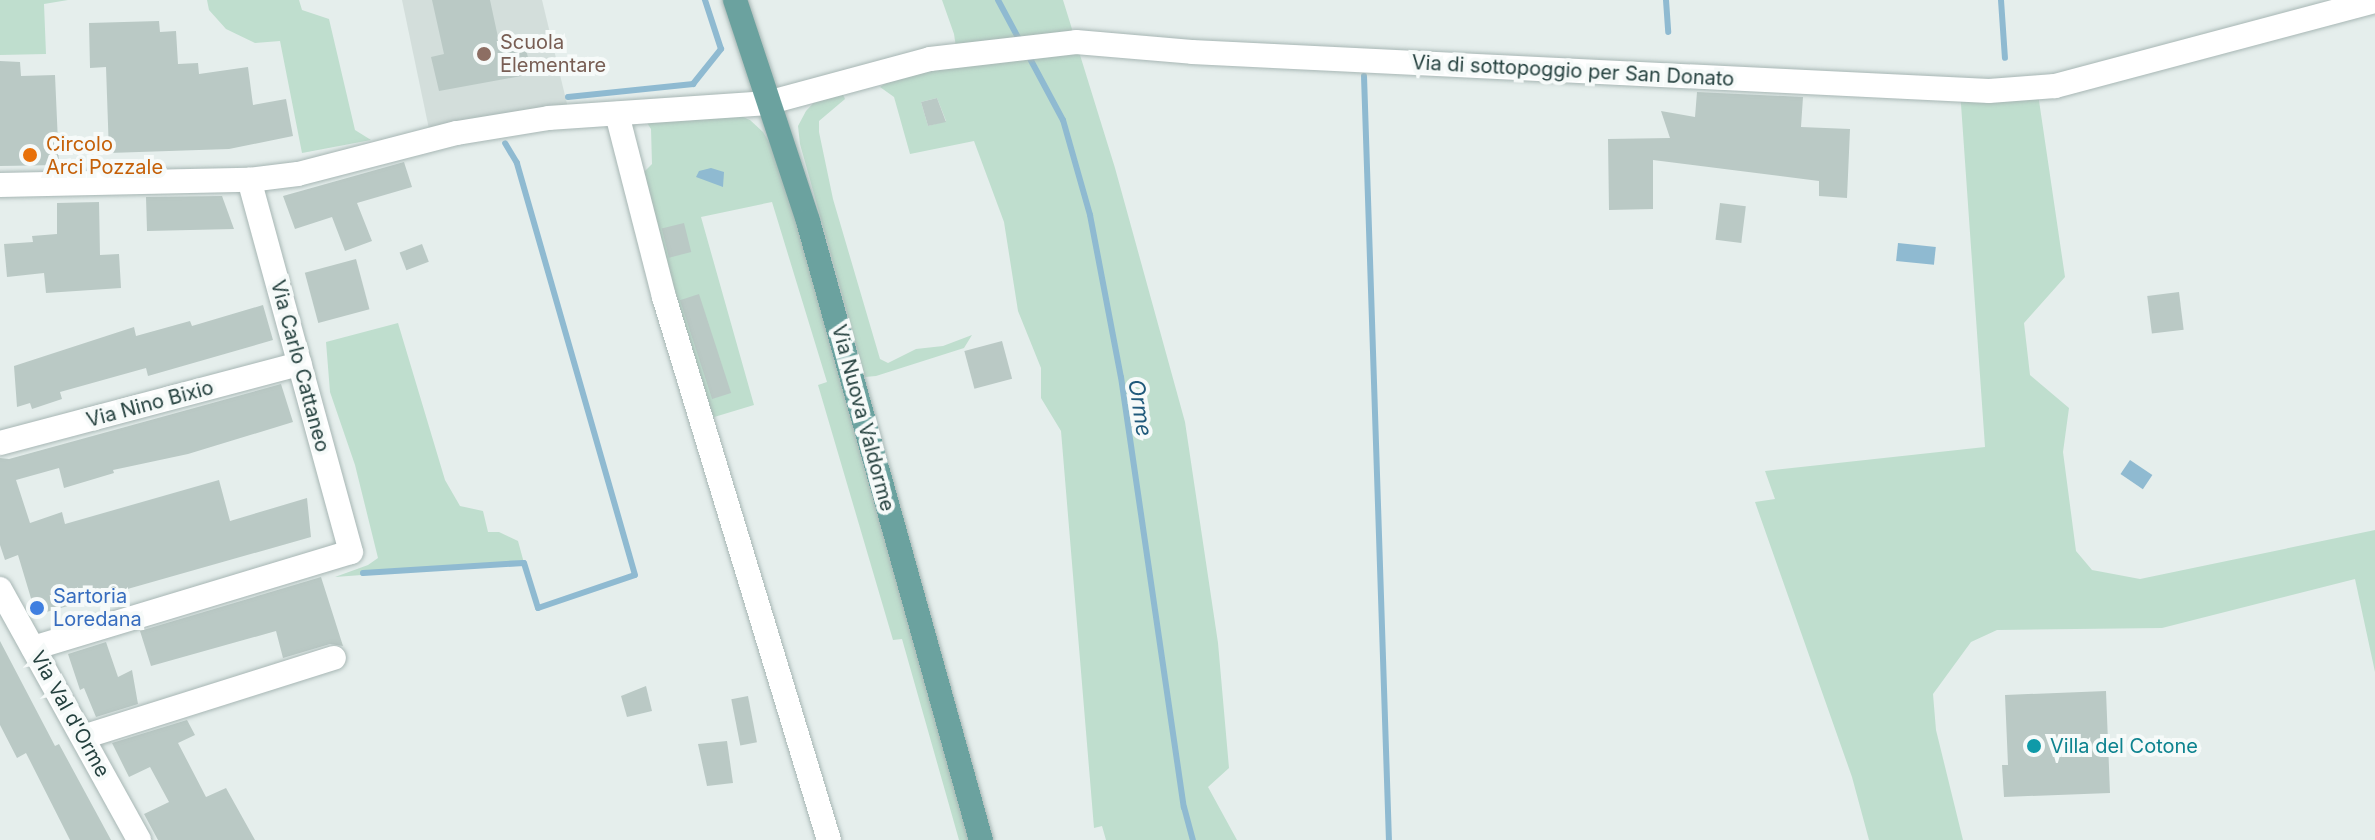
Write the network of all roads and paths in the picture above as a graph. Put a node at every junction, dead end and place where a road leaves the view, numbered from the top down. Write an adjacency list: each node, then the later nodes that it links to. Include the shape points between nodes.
1 (735, 0): 3 (main road, Via Nuova Valdorme)
2 (2375, 1): 3 (street, Via di sottopoggio per San Donato, via 2055,86 1989,91 1076,42 930,59)
3 (767, 103): 4 (street); 15 (main road, Via Nuova Valdorme, via 808,221)
4 (617, 114): 5 (street, via 549,118 457,133 298,174); 14 (street, via 664,297)
5 (249, 180): 6 (street); 7 (street, Via Carlo Cattaneo)
6 (0, 185)
7 (300, 364): 8 (street, Via Nino Bixio); 10 (street, Via Carlo Cattaneo, via 351,552)
8 (0, 443)
9 (0, 589): 10 (street, Via Val d'Orme)
10 (33, 648): 12 (street, Via Val d'Orme)
11 (334, 658): 12 (street)
12 (83, 737): 13 (street, Via Val d'Orme)
13 (139, 840)
14 (829, 840)
15 (981, 840)

